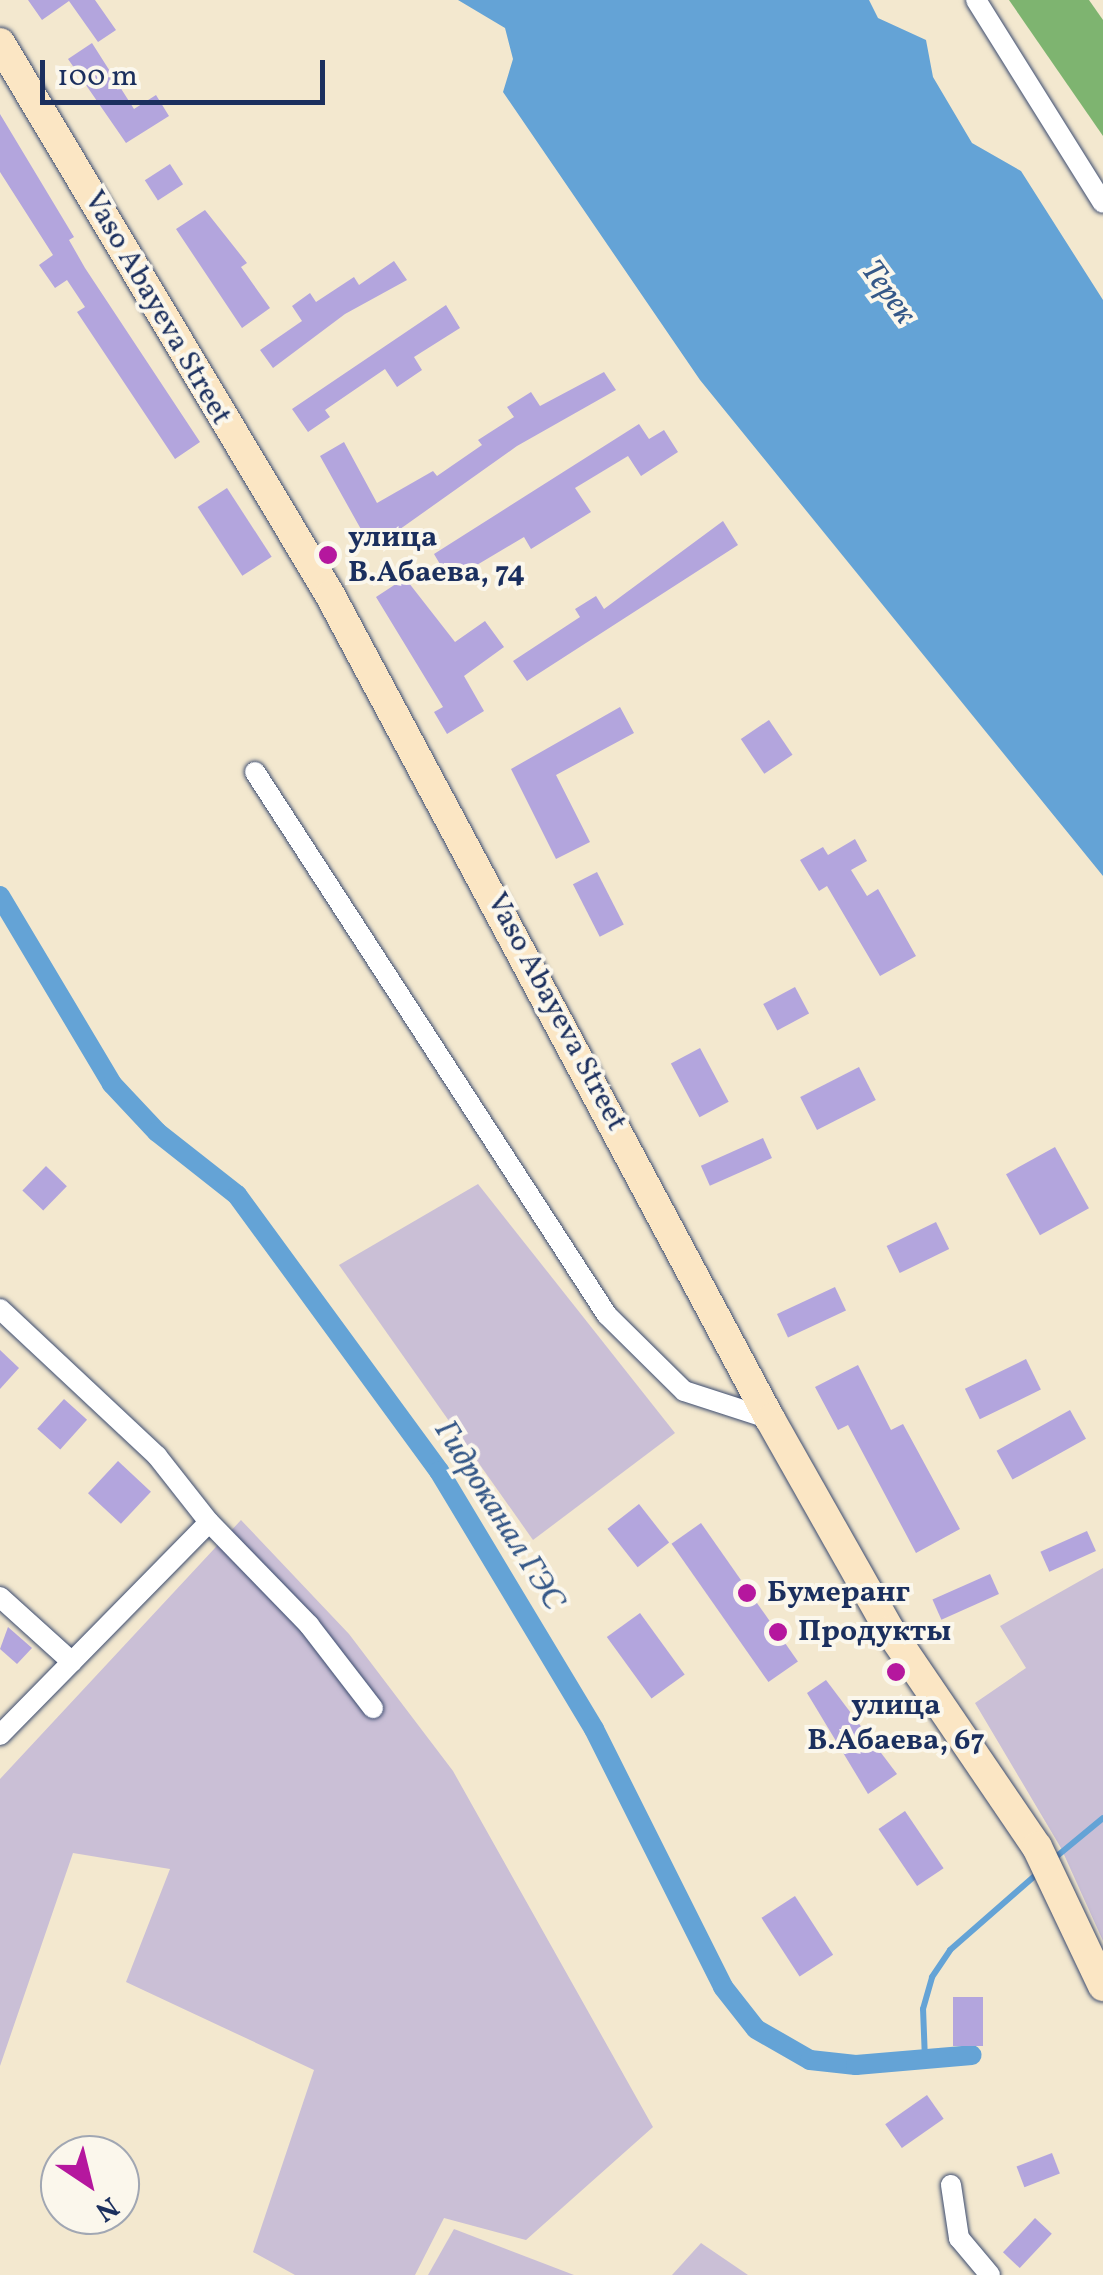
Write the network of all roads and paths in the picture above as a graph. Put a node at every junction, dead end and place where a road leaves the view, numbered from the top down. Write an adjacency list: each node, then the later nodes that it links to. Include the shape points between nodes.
1 (976, 0): 3 (street)
2 (0, 44): 6 (main road, Vaso Abayeva Street, via 330,596)
3 (1103, 203)
4 (256, 772): 6 (street, via 608,1315 684,1392)
5 (0, 1309): 7 (street, via 144,1443)
6 (770, 1419): 12 (main road, Vaso Abayeva Street, via 890,1631 1037,1847)
7 (209, 1522): 9 (street); 10 (street, via 309,1624)
8 (0, 1597): 9 (street)
9 (72, 1662): 11 (street)
10 (372, 1708)
11 (0, 1735)
12 (1103, 1986)
13 (951, 2185): 14 (street, via 959,2238)
14 (990, 2275)

